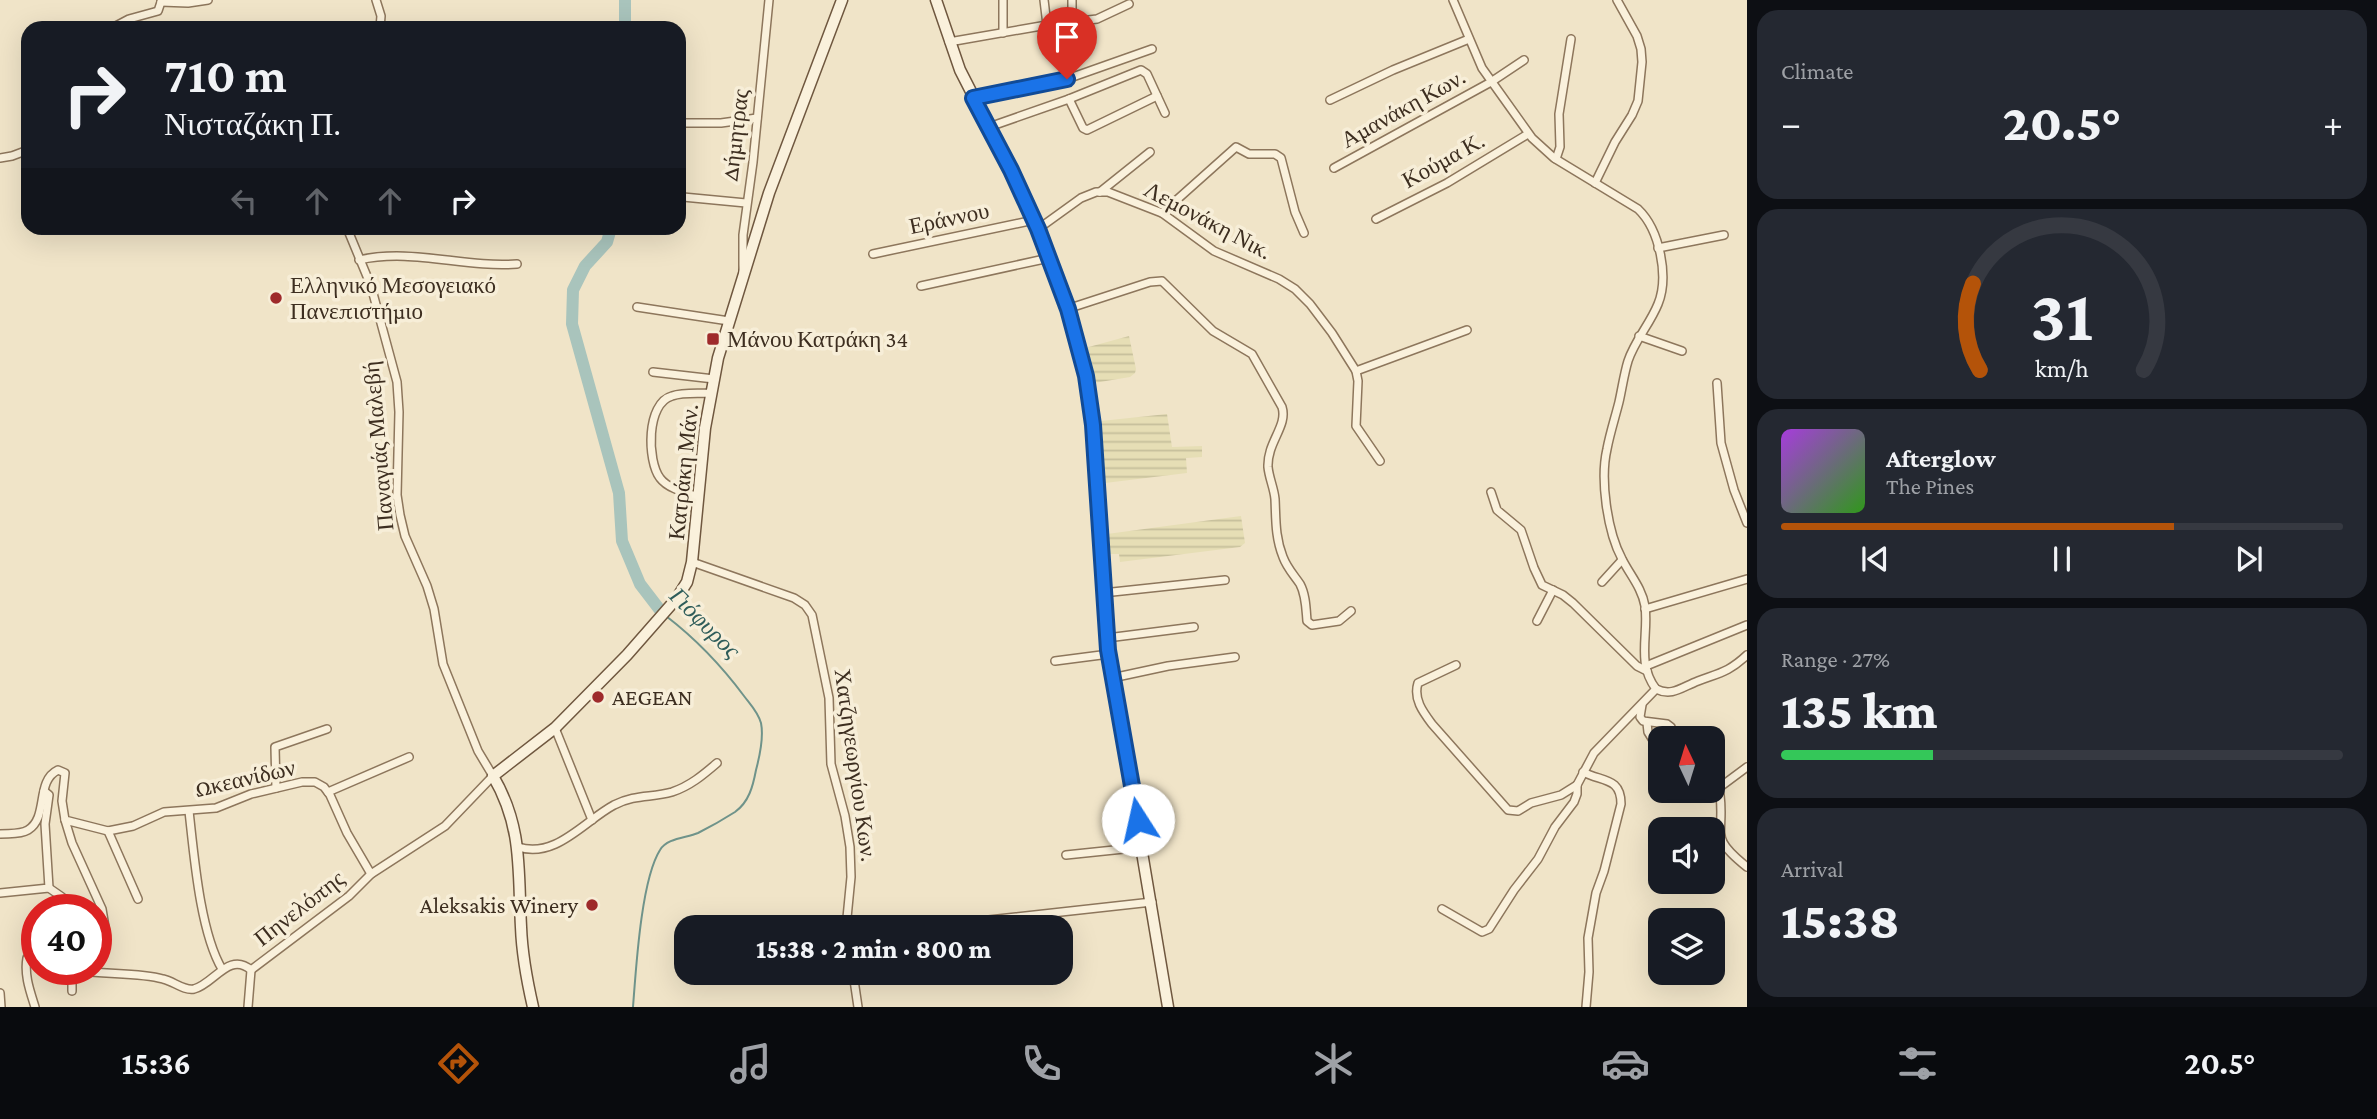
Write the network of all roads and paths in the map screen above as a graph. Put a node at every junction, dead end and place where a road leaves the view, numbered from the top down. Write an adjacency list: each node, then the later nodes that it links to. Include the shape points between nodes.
1 (208, 0): 11 (street)
2 (376, 0): 14 (street)
3 (769, 0): 29 (street, Δήμητρας)
4 (842, 0): 53 (street, Κατράκη Μάν.)
5 (936, 0): 20 (street)
6 (1003, 0): 17 (street)
7 (1044, 0): 16 (street)
8 (1072, 0): 15 (street)
9 (1453, 0): 18 (street)
10 (1617, 0): 38 (street, via 1641,49 1638,101)
11 (161, 1): 13 (street, via 158,11)
12 (1129, 4): 15 (street, via 1097,19)
13 (125, 21)
14 (381, 21)
15 (1072, 22): 16 (street)
16 (1047, 24): 17 (street)
17 (1003, 33): 20 (street)
18 (1469, 39): 23 (street); 27 (street)
19 (1571, 39): 36 (street)
20 (949, 42): 25 (street)
21 (1152, 49): 25 (street, via 1067,79)
22 (1524, 60): 23 (street, Αμανάκη Κων.)
23 (1491, 82): 32 (street); 37 (street, Αμανάκη Κων.)
24 (1157, 96): 26 (street, via 1141,70); 26 (street, via 1087,130); 28 (street)
25 (973, 98): 31 (street)
26 (1069, 99): 31 (street)
27 (1330, 100)
28 (1165, 113)
29 (757, 118): 30 (street); 41 (street, Δήμητρας)
30 (686, 123)
31 (989, 127): 44 (street)
32 (1528, 134): 36 (street); 43 (street, Κούμα Κ.)
33 (1150, 152): 39 (street)
34 (21, 153): 35 (street)
35 (0, 158)
36 (1556, 159): 38 (street)
37 (1334, 168)
38 (1595, 183): 48 (street, via 1642,213)
39 (1100, 192): 42 (street, Λεμονάκη Νικ.); 44 (street)
40 (686, 197): 41 (street)
41 (746, 203): 53 (street, Δήμητρας)
42 (1162, 213): 45 (street, via 1236,147 1249,154 1281,158); 61 (street, Λεμονάκη Νικ., via 1214,251 1299,292)
43 (1377, 219)
44 (1036, 225): 49 (street, Εράννου); 50 (street)
45 (1304, 233)
46 (349, 235): 51 (street, Παναγιάς Μαλεβή)
47 (1724, 235): 48 (street)
48 (1658, 248): 59 (street, via 1661,294)
49 (873, 254)
50 (1049, 258): 54 (street); 56 (street)
51 (359, 260): 52 (street, via 401,255); 101 (street, Παναγιάς Μαλεβή, via 378,308 397,382 400,515 405,536 434,609 443,664 478,751)
52 (517, 264)
53 (743, 274): 57 (street, Κατράκη Μάν.)
54 (922, 286)
55 (637, 307): 57 (street)
56 (1068, 309): 76 (street, via 1091,408); 78 (street, via 1163,281 1213,331 1252,354 1285,415 1273,439 1268,466 1277,539 1287,568 1302,589 1307,621 1312,625 1335,622)
57 (729, 321): 63 (street, Κατράκη Μάν.)
58 (1467, 330): 61 (street)
59 (1639, 336): 60 (street); 70 (street, via 1625,371 1604,469 1613,536)
60 (1682, 351)
61 (1356, 371): 66 (street, via 1356,426)
62 (653, 372): 63 (street)
63 (714, 379): 65 (street, Κατράκη Μάν.)
64 (1717, 383): 69 (street, via 1721,443)
65 (710, 393): 68 (street, Κατράκη Μάν.); 68 (street, via 671,396 659,404 651,421 654,465 661,480)
66 (1380, 461)
67 (1491, 492): 75 (street, via 1497,510 1521,530 1541,583)
68 (699, 497): 71 (street, Κατράκη Μάν.)
69 (1747, 522)
70 (1622, 560): 74 (street); 77 (street, via 1637,583)
71 (692, 562): 94 (street, Κατράκη Μάν., via 677,598); 125 (street, Χατζηγεωργίου Κων., via 794,598 812,615 829,698 831,764 850,847)
72 (1747, 579): 77 (street)
73 (1225, 580): 76 (street)
74 (1602, 582)
75 (1553, 590): 79 (street); 88 (street, via 1573,603 1640,668)
76 (1103, 593): 82 (street)
77 (1645, 608): 88 (street)
78 (1351, 611)
79 (1536, 621)
80 (1747, 625): 88 (street)
81 (1194, 627): 82 (street)
82 (1107, 638): 83 (street)
83 (1109, 654): 86 (street); 89 (street)
84 (1747, 655): 90 (street, via 1727,672 1677,691)
85 (1235, 657): 89 (street)
86 (1055, 661)
87 (1456, 665): 103 (street, via 1418,683 1418,700 1432,724 1508,810 1518,811)
88 (1646, 668): 90 (street)
89 (1112, 678): 114 (street)
90 (1656, 689): 91 (street)
91 (1642, 705): 92 (street, via 1640,717); 100 (street, via 1594,753)
92 (1647, 723): 93 (street); 96 (street)
93 (1670, 726)
94 (555, 728): 101 (street, Κατράκη Μάν.); 110 (street)
95 (327, 729): 104 (street, via 275,747)
96 (1648, 732)
97 (409, 757): 106 (street)
98 (717, 763): 110 (street, via 694,783 613,805)
99 (1747, 768): 102 (street)
100 (1583, 772): 103 (street); 141 (street, via 1619,787 1621,794 1588,938)
101 (493, 776): 113 (street, via 511,815); 117 (street, Πηνελόπης, via 444,826)
102 (1726, 782)
103 (1577, 785): 124 (street, via 1574,802 1486,932)
104 (276, 788): 106 (street, Ωκεανίδων, via 315,782); 108 (street, Ωκεανίδων, via 216,808)
105 (44, 791): 109 (street, via 52,773 65,774); 112 (street, via 34,825 21,833); 118 (street, via 49,795 45,824)
106 (328, 792): 117 (street, Ωκεανίδων)
107 (1721, 803): 116 (street, via 1721,843)
108 (189, 811): 111 (street, Ωκεανίδων, via 164,812 133,827); 127 (street, via 206,925)
109 (65, 820): 111 (street, Ωκεανίδων); 121 (street)
110 (592, 820): 113 (street, via 557,844 540,849)
111 (108, 831): 122 (street)
112 (0, 834)
113 (518, 847): 138 (street, via 521,928)
114 (1143, 847): 115 (street); 123 (street)
115 (1066, 855)
116 (1747, 867)
117 (371, 874): 128 (street, Πηνελόπης)
118 (49, 888): 119 (street); 120 (street)
119 (0, 893)
120 (58, 894)
121 (95, 894)
122 (138, 899)
123 (1152, 902): 126 (street); 140 (street)
124 (1442, 909)
125 (847, 915)
126 (1034, 915)
127 (222, 969): 128 (street, Πηνελόπης, via 237,964); 129 (street, via 190,990 163,978)
128 (251, 970): 137 (street, Πηνελόπης)
129 (112, 975)
130 (29, 985): 136 (street)
131 (73, 985): 133 (street)
132 (855, 985): 139 (street)
133 (72, 991)
134 (0, 993): 135 (street)
135 (1, 1007)
136 (35, 1007)
137 (248, 1007)
138 (533, 1007)
139 (858, 1007)
140 (1168, 1007)
141 (1586, 1007)

